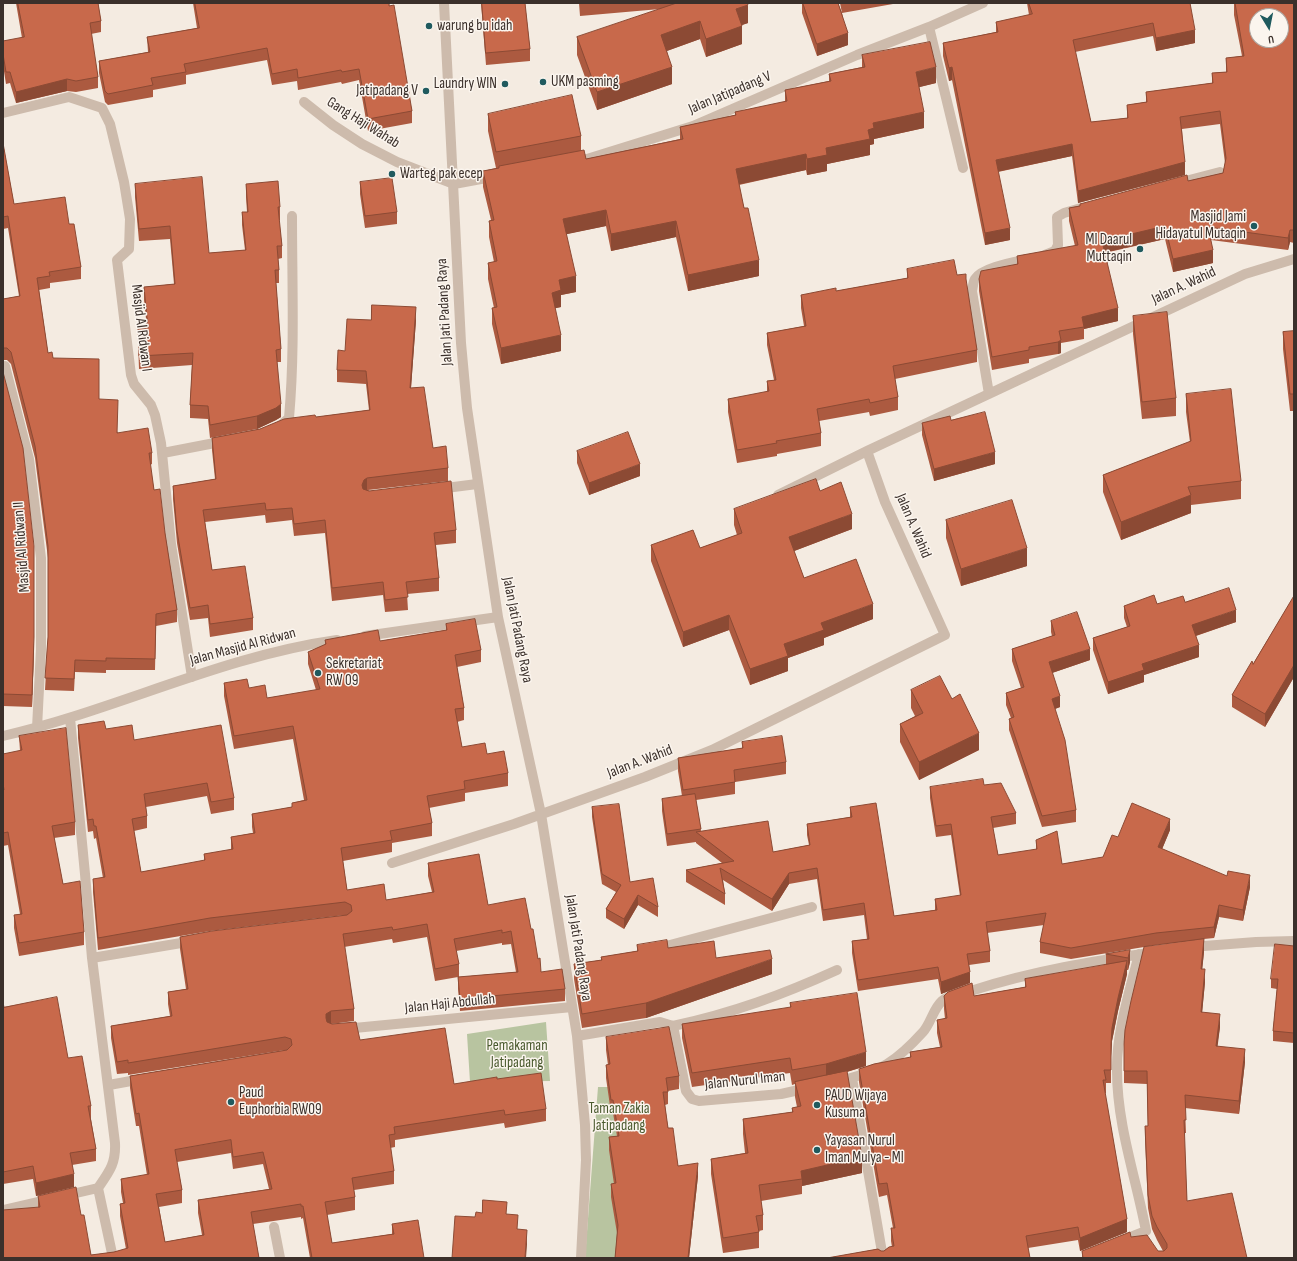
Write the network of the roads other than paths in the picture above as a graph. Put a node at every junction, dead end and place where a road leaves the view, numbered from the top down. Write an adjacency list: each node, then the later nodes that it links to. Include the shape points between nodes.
1 (444, 3): 10 (street, Jalan Jati Padang Raya)
2 (983, 3): 3 (street, Jalan Jatipadang V)
3 (929, 27): 6 (street, Jalan Jatipadang V, via 693,126); 7 (street)
4 (304, 102): 10 (street, Gang Haji Wahab, via 362,144 397,162)
5 (3, 113): 20 (street, Masjid Al Ridwan I, via 69,97 102,108 110,124 130,219 129,249 117,260 131,375 134,384 151,405)
6 (563, 164)
7 (963, 168)
8 (1220, 172): 11 (street)
9 (508, 174): 10 (street)
10 (454, 184): 21 (street, Jalan Jati Padang Raya, via 461,343)
11 (1168, 186)
12 (1093, 205): 16 (street, via 1057,217 1058,245 1055,251 988,270 974,280 972,291)
13 (292, 216): 17 (street, via 293,326 289,418)
14 (1294, 259): 16 (street, Jalan A. Wahid, via 1245,274)
15 (5, 366): 27 (street, Masjid Al Ridwan II, via 29,459 41,558)
16 (989, 394): 19 (street, Jalan A. Wahid)
17 (270, 431)
18 (237, 439): 20 (street)
19 (867, 451): 23 (street); 29 (street, Jalan A. Wahid, via 885,502 944,635 712,750)
20 (163, 453): 25 (street, Masjid Al Ridwan I, via 171,544)
21 (477, 484): 22 (street); 24 (street, Jalan Jati Padang Raya)
22 (432, 490)
23 (766, 500)
24 (498, 617): 25 (street, Jalan Masjid Al Ridwan, via 289,649); 29 (street, Jalan Jati Padang Raya)
25 (192, 677): 26 (street, Jalan Masjid Al Ridwan)
26 (70, 718): 27 (street, Jalan Masjid Al Ridwan); 38 (street)
27 (37, 728): 28 (street, Jalan Masjid Al Ridwan)
28 (3, 736)
29 (541, 814): 30 (street); 40 (street, Jalan Jati Padang Raya, via 570,969)
30 (392, 863)
31 (812, 907): 36 (street)
32 (204, 939): 38 (street)
33 (1294, 941): 34 (street)
34 (1181, 948)
35 (1167, 950): 37 (street)
36 (644, 952)
37 (1138, 954): 45 (street, Jalan Nurul Iman, via 1046,971 948,997 937,1007 924,1030 909,1046 887,1064); 50 (street, via 1120,1035 1117,1070 1120,1113)
38 (92, 958): 46 (street)
39 (837, 970): 41 (street, via 768,1000)
40 (572, 1007): 42 (street, Jalan Haji Abdullah); 43 (street, Jalan Jati Padang Raya)
41 (673, 1026): 43 (street, via 660,1022); 45 (street, Jalan Nurul Iman, via 686,1091 692,1099 699,1101 781,1094)
42 (332, 1030)
43 (577, 1036): 55 (street, Jalan Jati Padang Raya, via 586,1160)
44 (155, 1077): 46 (street)
45 (852, 1078): 56 (street)
46 (108, 1085): 47 (street, via 115,1157 112,1167)
47 (98, 1188): 48 (street); 53 (street)
48 (3, 1210)
49 (274, 1227): 54 (street)
50 (1146, 1231): 51 (street); 52 (street)
51 (1151, 1244)
52 (1110, 1245)
53 (113, 1258)
54 (280, 1258)
55 (581, 1258)
56 (883, 1258)

